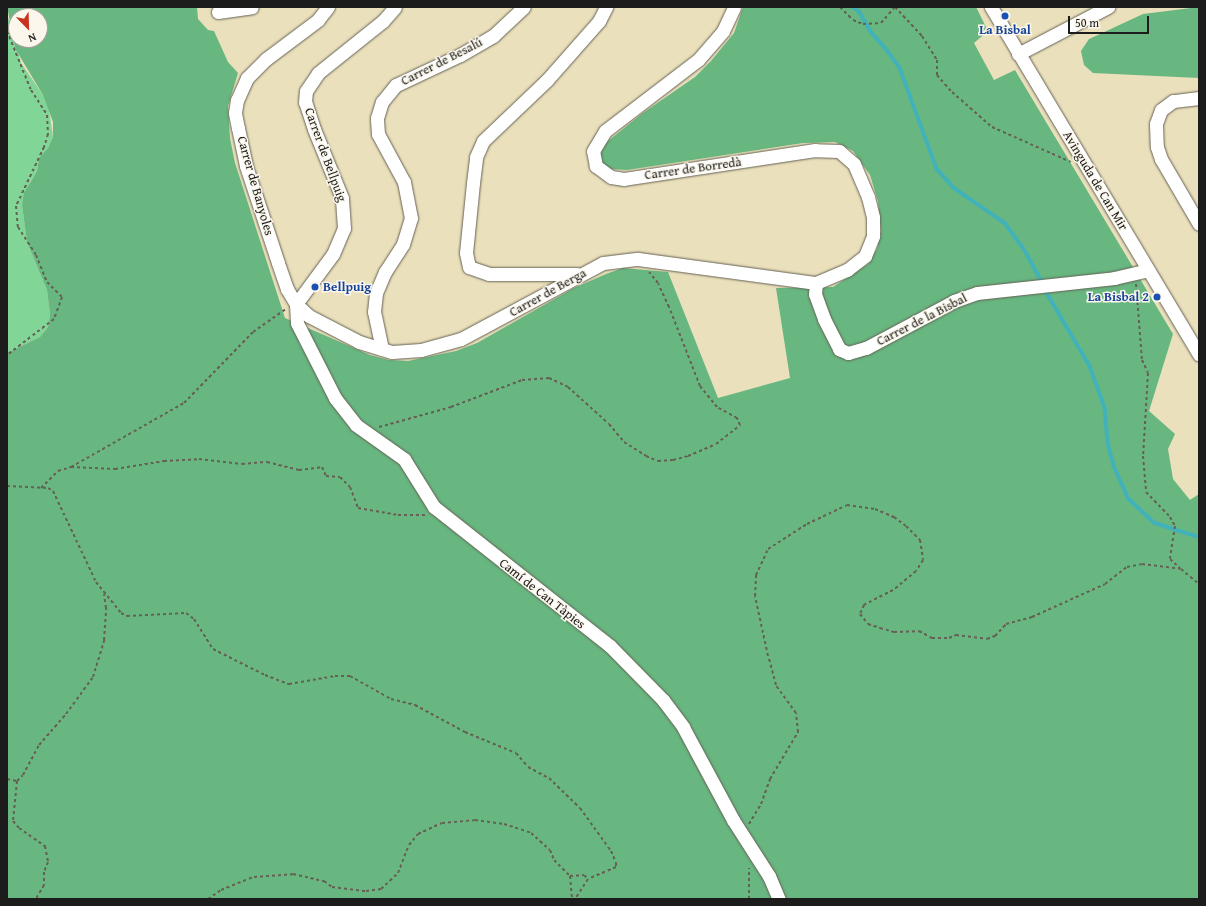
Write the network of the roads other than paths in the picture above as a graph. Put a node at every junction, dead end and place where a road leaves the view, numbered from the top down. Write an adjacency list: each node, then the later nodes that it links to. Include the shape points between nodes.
1 (252, 7): 9 (street)
2 (394, 7): 16 (street, Carrer de Bellpuig, via 383,21 318,73 306,91 306,102 314,129 342,198 344,228 333,254)
3 (524, 7): 17 (street, Carrer de Besalú, via 493,36 460,55 396,85 382,102 377,118 378,134 404,182 411,218 403,244 385,272 376,293 374,312)
4 (606, 7): 14 (street, via 599,21 547,80 492,130 478,147 468,239 468,267 478,272 508,275)
5 (734, 7): 15 (street, Carrer de Borredà, via 723,31 698,60 605,131 593,151 593,159 603,173 624,179 815,150 839,150 854,164 861,176 873,217 873,236 865,256 857,264 834,277)
6 (991, 7): 10 (street, Avinguda de Can Mir)
7 (1108, 7): 10 (street)
8 (324, 8): 16 (street, Carrer de Banyoles, via 318,20 254,70 240,88 235,113 246,166 287,289)
9 (218, 12)
10 (1018, 54): 13 (street, Avinguda de Can Mir)
11 (1199, 98): 12 (street, via 1172,101 1161,110 1156,124 1157,148 1161,160)
12 (1199, 224)
13 (1148, 270): 15 (street, Carrer de la Bisbal, via 1114,278 977,293 954,301 866,348 848,353 839,349 824,319 815,294); 18 (street, Avinguda de Can Mir)
14 (580, 274): 15 (street, Carrer de Berga, via 603,263 638,259); 17 (street, Carrer de Berga, via 512,314 461,339 421,350 392,352)
15 (816, 283)
16 (296, 304): 17 (street, Carrer de Berga, via 309,316 359,342); 19 (street, Camí de Can Tàpies, via 297,323 335,398 363,430 404,459 429,502 610,646 663,700 683,727 742,834 769,876)
17 (382, 349)
18 (1199, 355)
19 (779, 899)

